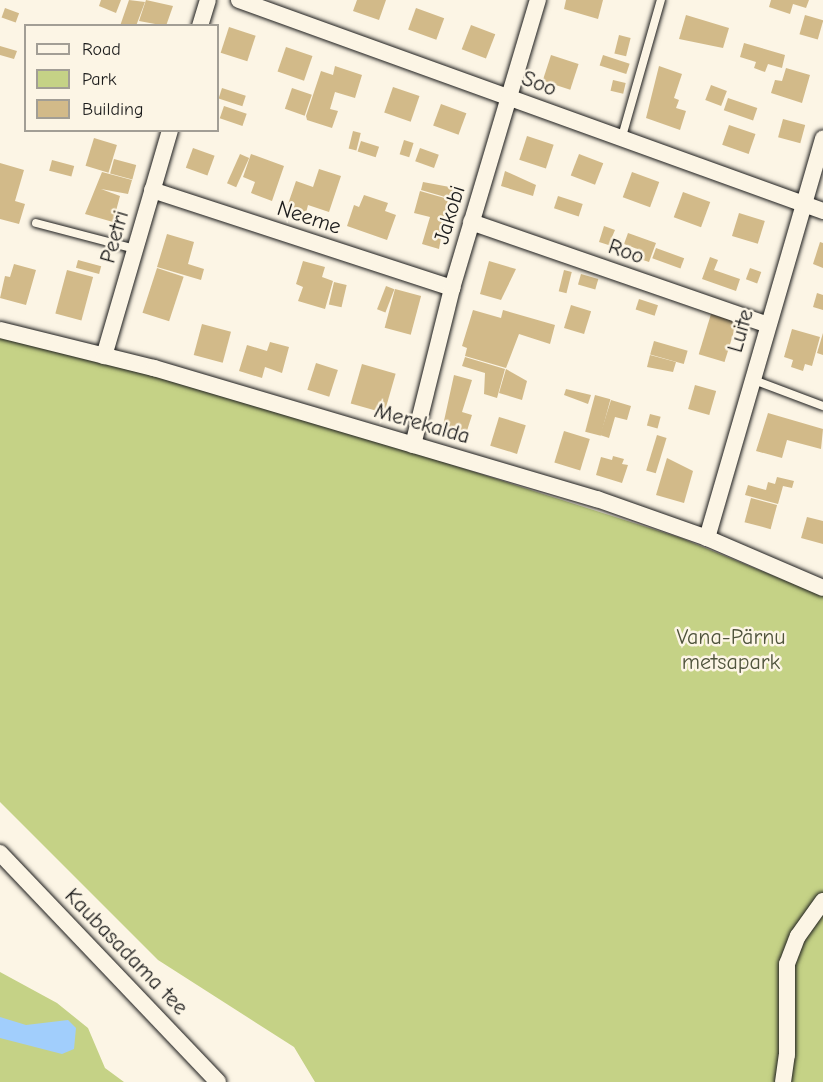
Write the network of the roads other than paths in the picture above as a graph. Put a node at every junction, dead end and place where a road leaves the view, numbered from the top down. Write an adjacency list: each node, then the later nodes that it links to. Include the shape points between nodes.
1 (208, 0): 5 (street)
2 (239, 0): 6 (street, Soo)
3 (538, 0): 6 (street, Jakobi)
4 (661, 0): 9 (lane)
5 (201, 24)
6 (510, 97): 9 (street, Soo); 13 (street, Jakobi)
7 (169, 132): 10 (street, Peetri)
8 (823, 139): 11 (street, Luite)
9 (621, 140): 11 (street, Soo)
10 (152, 190): 15 (street, Peetri); 16 (street, Neeme)
11 (804, 204): 12 (street, Soo); 17 (street, Luite)
12 (823, 212)
13 (471, 222): 16 (street, Jakobi); 17 (street, Roo)
14 (36, 223): 15 (lane)
15 (135, 249): 19 (street, Peetri)
16 (452, 288): 22 (street, Jakobi)
17 (766, 324): 20 (street, Luite)
18 (0, 330): 19 (street, Merekalda)
19 (104, 356): 22 (street, Merekalda)
20 (750, 379): 21 (lane); 23 (street, Luite)
21 (823, 406)
22 (413, 445): 23 (street, Merekalda, via 597,499)
23 (707, 538): 24 (street, Merekalda)
24 (823, 588)
25 (0, 853): 27 (street, Kaubasadama tee)
26 (823, 901): 28 (street, via 798,936 787,964)
27 (218, 1082)
28 (783, 1082)

